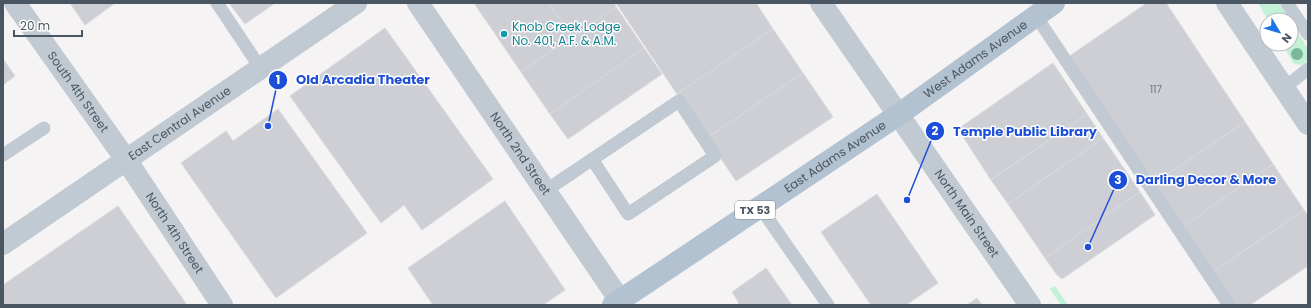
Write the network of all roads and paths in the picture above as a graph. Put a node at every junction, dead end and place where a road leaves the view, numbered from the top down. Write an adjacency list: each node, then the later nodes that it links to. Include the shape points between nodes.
1 (15, 3): 19 (street, South 4th Street)
2 (217, 3): 11 (lane)
3 (356, 3): 11 (street, East Central Avenue)
4 (418, 3): 20 (street, North 2nd Street)
5 (821, 3): 14 (street, North Main Street)
6 (1054, 3): 9 (main road, West Adams Avenue / TX 53)
7 (1227, 3): 13 (street)
8 (1287, 3): 10 (lane)
9 (1036, 16): 14 (main road, West Adams Avenue / TX 53); 27 (lane)
10 (1308, 34)
11 (261, 69): 19 (street, East Central Avenue)
12 (1308, 69): 13 (lane)
13 (1284, 88): 15 (street)
14 (898, 115): 21 (main road, East Adams Avenue / TX 53); 26 (street, North Main Street)
15 (1308, 124)
16 (44, 128): 17 (lane)
17 (3, 155)
18 (592, 159): 18 (lane, via 679,101 715,156 628,214); 20 (lane)
19 (127, 161): 22 (street, East Central Avenue); 24 (street, North 4th Street)
20 (545, 190): 23 (street, North 2nd Street)
21 (760, 207): 23 (main road, East Adams Avenue / TX 53); 25 (lane)
22 (3, 244)
23 (618, 303)
24 (222, 305)
25 (828, 305)
26 (1030, 305)
27 (1229, 305)

